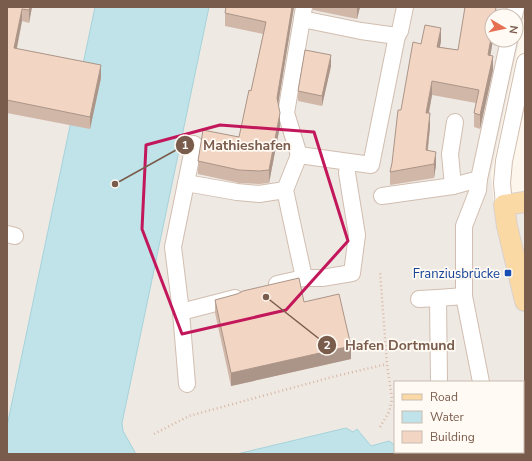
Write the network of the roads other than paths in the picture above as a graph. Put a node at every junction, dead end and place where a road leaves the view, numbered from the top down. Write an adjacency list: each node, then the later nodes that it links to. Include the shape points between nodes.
1 (406, 7): 3 (street)
2 (303, 13): 3 (street, via 361,31); 8 (street, via 286,113)
3 (397, 36): 9 (street, via 371,165)
4 (507, 48): 10 (street)
5 (525, 62): 16 (street, via 504,161)
6 (455, 122): 12 (street, via 450,154)
7 (194, 144): 11 (street)
8 (299, 155): 9 (street); 13 (street)
9 (348, 162): 17 (street, via 347,173 357,234 352,273)
10 (479, 180): 12 (street); 18 (street, via 478,190 464,226)
11 (186, 183): 13 (street, via 259,194); 22 (street, via 173,247)
12 (453, 186): 14 (street)
13 (285, 190): 17 (street)
14 (382, 196)
15 (525, 202): 16 (main road)
16 (504, 205): 21 (main road)
17 (304, 278): 22 (street, via 255,289 235,298)
18 (464, 296): 19 (street); 24 (street)
19 (438, 298): 20 (street); 23 (street)
20 (419, 299)
21 (525, 301)
22 (181, 312): 25 (street)
23 (439, 381)
24 (481, 381)
25 (187, 384)

